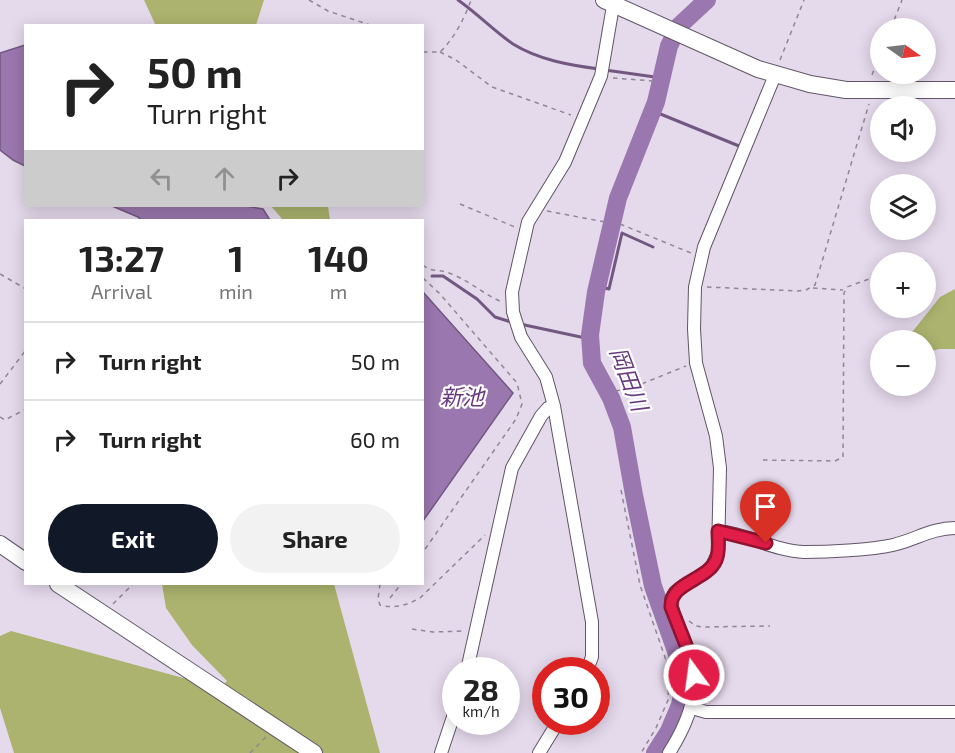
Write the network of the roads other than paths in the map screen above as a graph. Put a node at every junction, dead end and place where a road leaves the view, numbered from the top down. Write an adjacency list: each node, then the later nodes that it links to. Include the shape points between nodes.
1 (610, 2): 2 (street); 4 (street, via 601,76 565,162 525,231 512,292 521,337 546,377)
2 (775, 75): 3 (street, via 830,88); 6 (street, via 701,257 695,287 696,363 716,436 720,468)
3 (955, 90)
4 (554, 406): 10 (street, via 542,416 512,468); 11 (street, via 592,622)
5 (955, 528): 6 (street, via 931,530 889,546 804,552)
6 (718, 531): 12 (street, via 718,553 711,568 675,592 671,599 693,667)
7 (0, 544): 8 (street)
8 (24, 561)
9 (60, 585): 16 (street)
10 (470, 657)
11 (592, 657)
12 (692, 708): 13 (street, via 706,712); 19 (street)
13 (955, 712)
14 (447, 735): 17 (street)
15 (550, 735): 18 (street)
16 (314, 753)
17 (441, 753)
18 (538, 753)
19 (669, 753)

